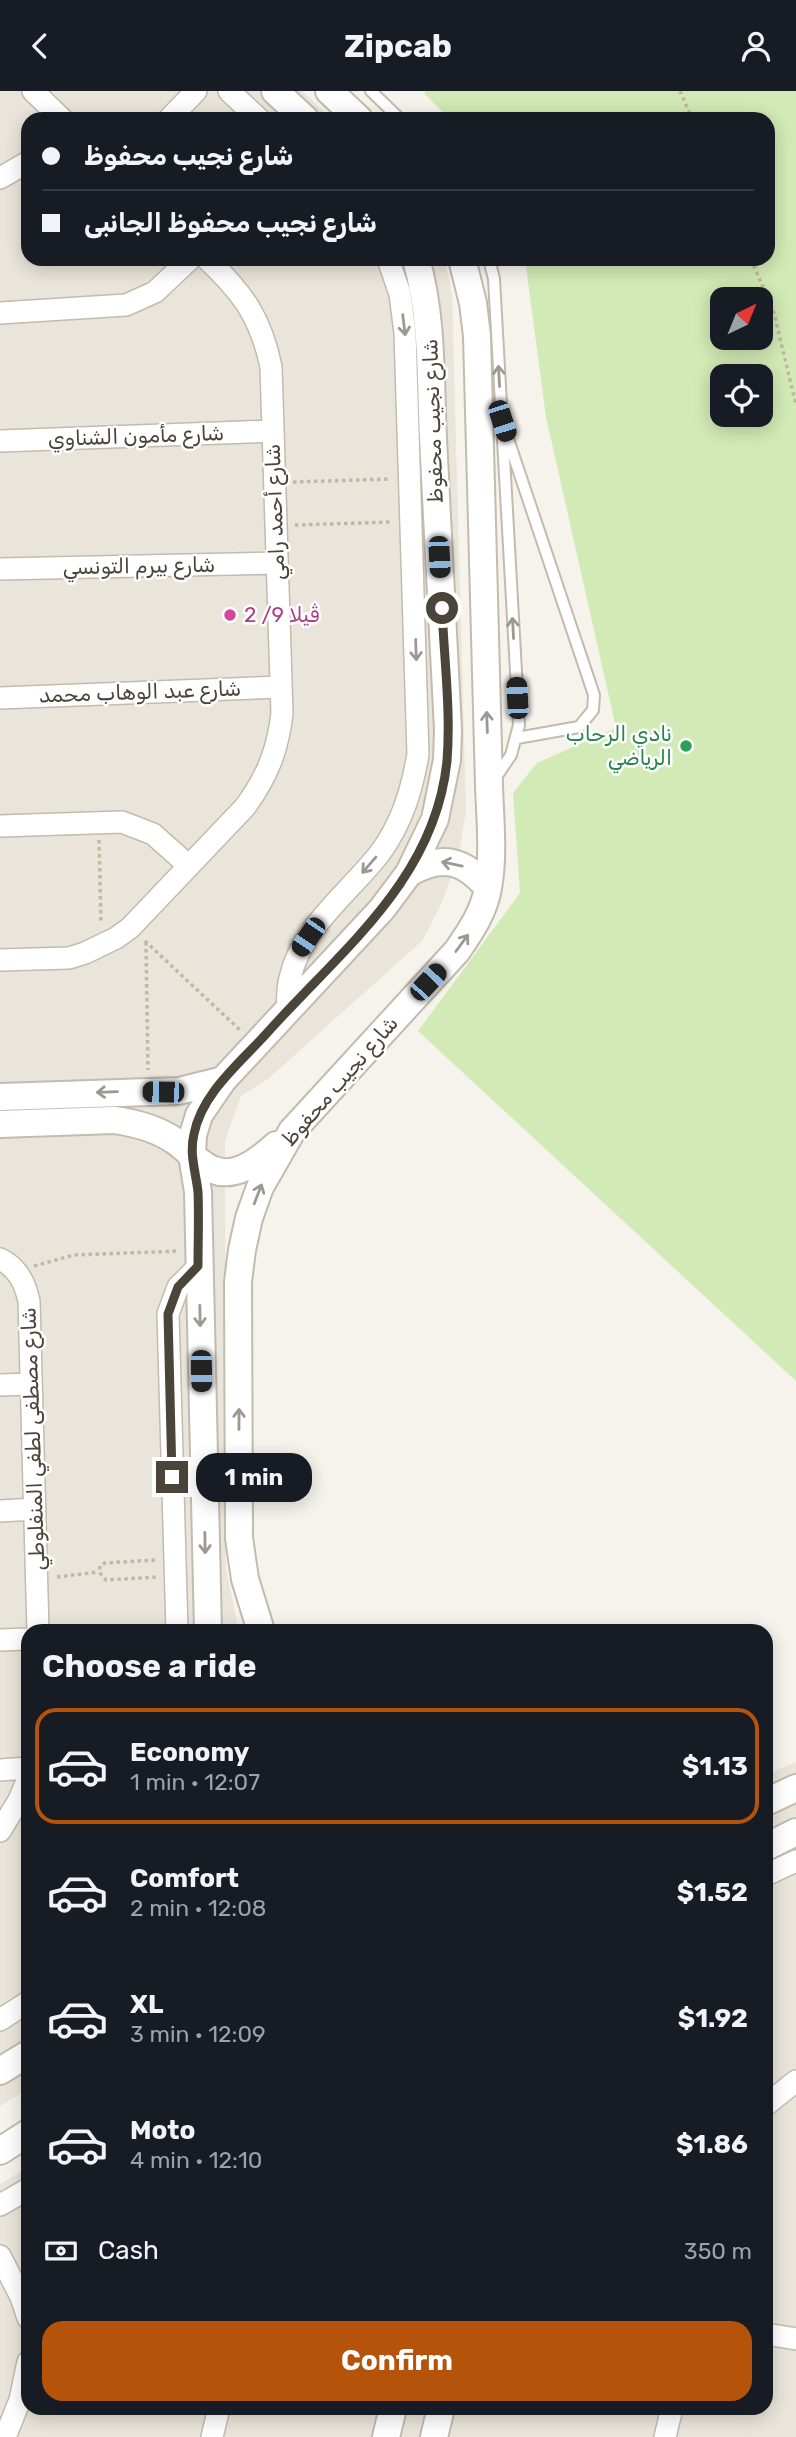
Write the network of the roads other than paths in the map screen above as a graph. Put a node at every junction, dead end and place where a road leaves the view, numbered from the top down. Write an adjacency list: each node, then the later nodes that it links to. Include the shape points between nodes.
1 (33, 91): 7 (street)
2 (196, 91): 8 (street)
3 (229, 91): 9 (street)
4 (275, 91): 10 (street)
5 (330, 91): 11 (street)
6 (371, 91): 12 (lane)
7 (55, 112)
8 (176, 112)
9 (252, 112)
10 (298, 112)
11 (352, 112)
12 (393, 112)
13 (21, 166): 14 (street)
14 (0, 178)
15 (183, 266): 21 (street, via 155,292 126,305)
16 (214, 266): 24 (street, شارع أحمد رامي, via 243,296 265,342 271,367)
17 (390, 266): 37 (street, one-way to 37, via 400,293 405,333 418,754 412,789 399,823 300,950 289,979)
18 (418, 266): 34 (street, شارع نجيب محفوظ, via 430,338 447,760 435,818)
19 (464, 266): 22 (street, شارع نجيب محفوظ, via 473,303)
20 (491, 266): 22 (lane, via 494,279)
21 (0, 313)
22 (486, 329): 23 (lane, one-way to 22); 31 (street, شارع نجيب محفوظ, one-way to 22)
23 (502, 421): 30 (lane, one-way to 23); 30 (lane, via 594,695 593,710 579,727)
24 (273, 431): 25 (street, شارع مأمون الشناوي); 26 (street, شارع أحمد رامي)
25 (0, 441)
26 (277, 562): 27 (street, شارع بيرم التونسي); 28 (street, شارع أحمد رامي)
27 (0, 569)
28 (281, 687): 29 (street, شارع عبد الوهاب محمد); 33 (street, شارع أحمد رامي, via 279,739 272,763 245,807)
29 (0, 698)
30 (517, 738): 31 (lane, via 502,771)
31 (489, 785): 35 (street, شارع نجيب محفوظ)
32 (0, 826): 33 (street, via 122,822 153,834)
33 (189, 866): 36 (street, شارع أحمد رامي, via 130,928 101,946 69,958)
34 (410, 873): 35 (street, one-way to 34, via 476,874 443,861); 37 (street, شارع نجيب محفوظ)
35 (488, 888): 41 (street, شارع نجيب محفوظ, one-way to 35, via 457,951 481,911)
36 (0, 960)
37 (287, 1010): 38 (street, شارع نجيب محفوظ)
38 (223, 1080): 39 (street, one-way to 39, via 186,1090); 42 (street, شارع نجيب محفوظ, via 200,1115)
39 (0, 1097)
40 (0, 1123): 42 (street, via 131,1122 163,1133)
41 (292, 1131): 42 (street, via 260,1160 237,1172 212,1170); 52 (street, شارع نجيب محفوظ, one-way to 41, via 239,1538 238,1282 249,1218 260,1187)
42 (192, 1154): 44 (street, شارع نجيب محفوظ, via 198,1192)
43 (0, 1259): 45 (street, شارع مصطفى لطفي المنفلوطي, via 18,1273 29,1301)
44 (198, 1259): 50 (street, via 178,1287 168,1314); 51 (street, شارع نجيب محفوظ, one-way to 51)
45 (31, 1384): 46 (street); 47 (street, شارع مصطفى لطفي المنفلوطي)
46 (0, 1385)
47 (35, 1510): 48 (street); 49 (street, شارع مصطفى لطفي المنفلوطي)
48 (0, 1511)
49 (38, 1624)
50 (177, 1624)
51 (208, 1624)
52 (259, 1624)
53 (21, 1639): 54 (street)
54 (0, 1640)
55 (21, 1769): 56 (street)
56 (0, 1770)
57 (796, 1788): 59 (street)
58 (21, 1795): 60 (street)
59 (773, 1800)
60 (0, 1831)
61 (796, 1832): 62 (street)
62 (773, 1844)
63 (796, 1861): 64 (street)
64 (773, 1872)
65 (21, 2006): 66 (street)
66 (0, 2020)
67 (21, 2058): 68 (street)
68 (1, 2068)
69 (796, 2081): 70 (street)
70 (773, 2099)
71 (21, 2138): 72 (street)
72 (0, 2151)
73 (21, 2193): 74 (street)
74 (0, 2205)
75 (0, 2256): 76 (street)
76 (21, 2297)
77 (773, 2335): 78 (street)
78 (796, 2339)
79 (21, 2395): 84 (street)
80 (217, 2415): 85 (street)
81 (391, 2415): 86 (street)
82 (439, 2415): 87 (street)
83 (670, 2415): 88 (street)
84 (5, 2437)
85 (212, 2437)
86 (386, 2437)
87 (434, 2437)
88 (665, 2437)

